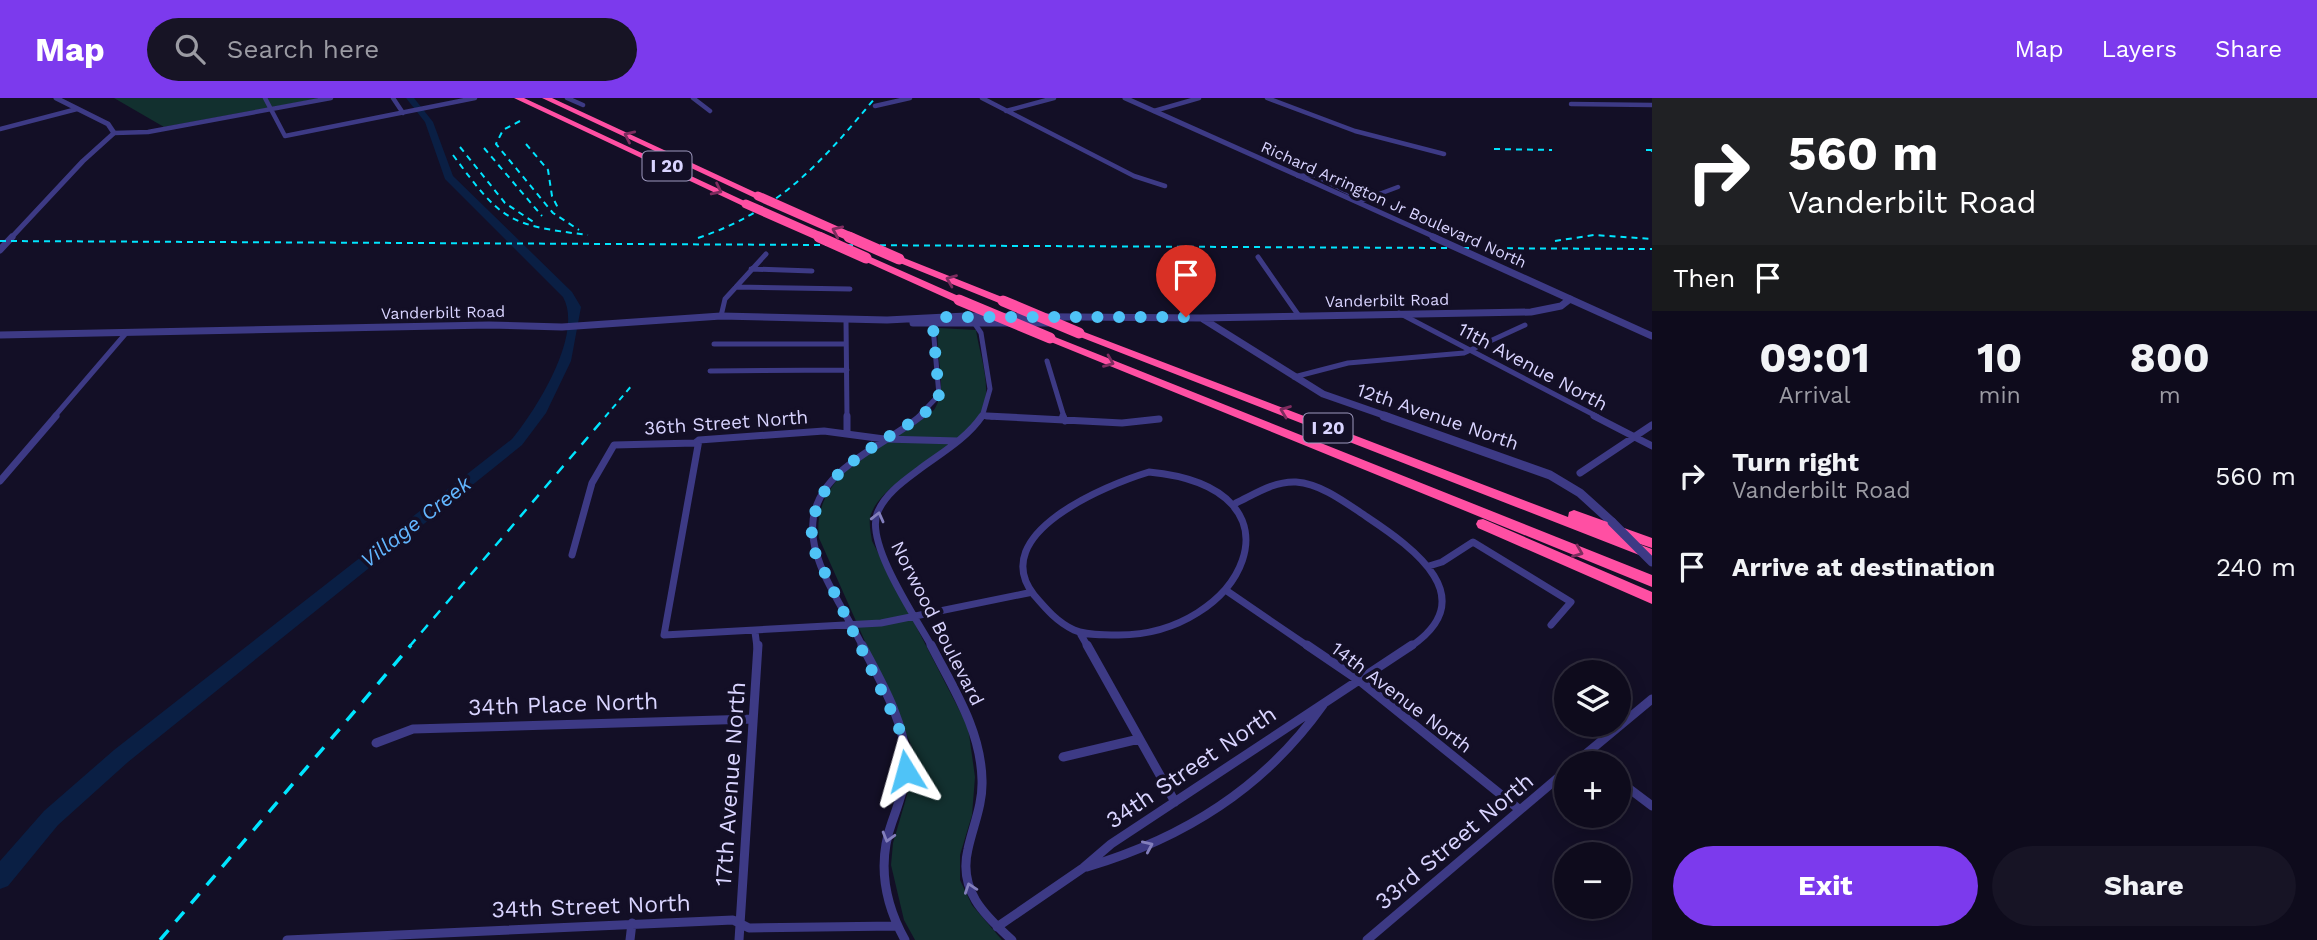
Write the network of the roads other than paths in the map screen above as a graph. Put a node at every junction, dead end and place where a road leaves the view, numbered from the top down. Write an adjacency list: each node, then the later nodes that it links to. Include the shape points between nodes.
1 (56, 98): 21 (street)
2 (265, 98): 20 (street)
3 (331, 98): 20 (street)
4 (393, 98): 25 (street)
5 (475, 98): 25 (street)
6 (518, 98): 76 (highway, I 20, one-way to 76, bridge, via 959,300)
7 (546, 98): 70 (highway, I 20, one-way to 7, bridge, via 899,259)
8 (567, 98): 17 (street)
9 (694, 98): 22 (street)
10 (910, 98): 19 (street)
11 (982, 98): 23 (street)
12 (1055, 98): 23 (street)
13 (1125, 98): 24 (street, Richard Arrington Jr Boulevard North)
14 (1199, 98): 24 (street)
15 (1268, 98): 28 (street, via 1355,131)
16 (1571, 104): 18 (street)
17 (583, 105)
18 (1652, 105)
19 (875, 106)
20 (271, 109): 25 (street, via 285,136); 27 (street, via 148,132)
21 (77, 110): 26 (street); 27 (street, via 108,124)
22 (710, 111)
23 (1006, 111): 30 (street, via 1134,176)
24 (1154, 111): 29 (street, Richard Arrington Jr Boulevard North)
25 (405, 112)
26 (0, 129)
27 (114, 133): 32 (street)
28 (1444, 154)
29 (1298, 176): 31 (street, via 1314,175 1363,200); 39 (street, Richard Arrington Jr Boulevard North, bridge)
30 (1165, 186)
31 (1398, 187)
32 (0, 250)
33 (765, 254): 35 (street)
34 (1258, 257): 43 (street)
35 (751, 270): 36 (street); 37 (street)
36 (812, 271)
37 (736, 287): 38 (street); 41 (street, via 725,299)
38 (850, 289)
39 (1570, 299): 40 (street, Vanderbilt Road, via 1561,306 1531,312); 56 (street, Richard Arrington Jr Boulevard North)
40 (1399, 313): 43 (street, Vanderbilt Road); 60 (street, 11th Avenue North)
41 (721, 316): 46 (street, Vanderbilt Road); 53 (street, Vanderbilt Road, via 562,327)
42 (967, 316): 44 (street, Vanderbilt Road); 45 (street, Vanderbilt Road); 50 (street)
43 (1299, 316): 45 (street, Vanderbilt Road)
44 (942, 317): 47 (street, Vanderbilt Road); 49 (street)
45 (1201, 318): 51 (street, Vanderbilt Road); 64 (street, 12th Avenue North)
46 (846, 320): 47 (street, Vanderbilt Road); 59 (street)
47 (887, 320): 48 (street, Vanderbilt Road)
48 (905, 322): 49 (street, Vanderbilt Road); 54 (street)
49 (934, 324): 50 (street, Vanderbilt Road); 54 (street)
50 (977, 324): 51 (street, Vanderbilt Road); 57 (street)
51 (997, 324): 57 (street)
52 (1525, 325): 60 (street)
53 (127, 332): 55 (street, Vanderbilt Road); 78 (street)
54 (933, 334): 72 (street, via 939,395 926,412)
55 (0, 335)
56 (1652, 335)
57 (982, 336): 65 (street, via 990,395)
58 (714, 344): 59 (street)
59 (846, 344): 62 (street)
60 (1471, 351): 64 (street, via 1348,363); 71 (street, 11th Avenue North)
61 (1047, 361): 67 (street)
62 (846, 370): 63 (street); 69 (street)
63 (710, 371)
64 (1294, 377): 83 (street, 12th Avenue North, bridge, via 1343,402 1550,475 1580,493)
65 (985, 415): 67 (street); 74 (street, Norwood Boulevard)
66 (1160, 419): 67 (street)
67 (1065, 421)
68 (1652, 425): 71 (street)
69 (847, 432): 72 (street, 36th Street North); 73 (street, 36th Street North)
70 (1355, 438): 80 (highway); 82 (highway, I 20)
71 (1635, 438): 75 (street, 11th Avenue North); 77 (street)
72 (884, 439): 74 (street, 36th Street North); 91 (street, via 841,470 818,498 810,524 812,546)
73 (699, 440): 81 (street, 36th Street North, via 614,445 589,488); 92 (street, via 664,635)
74 (959, 441): 89 (street, Norwood Boulevard, one-way to 74, via 875,535 876,516 884,499)
75 (1652, 446)
76 (1333, 455): 85 (highway, I 20, one-way to 85); 88 (highway)
77 (1580, 473)
78 (0, 481)
79 (1236, 503): 84 (street, via 1283,482 1310,483); 86 (street, via 1247,544); 87 (street, via 1200,480 1176,473 1149,472 1119,480 1083,496 1035,537 1024,559)
80 (1652, 543)
81 (572, 555)
82 (1652, 555)
83 (1652, 562)
84 (1429, 566): 90 (street, via 1473,541 1571,602); 94 (street, 34th Street North, via 1442,599 1439,624)
85 (1652, 582)
86 (1227, 591): 93 (street, via 1198,612 1146,633); 94 (street, 14th Avenue North)
87 (1028, 593): 89 (street); 93 (street)
88 (1652, 597)
89 (916, 617): 91 (street); 111 (street, Norwood Boulevard, one-way to 89, via 972,896 966,878 982,780 977,740 962,701)
90 (1551, 625)
91 (853, 626): 92 (street); 110 (street, one-way to 110, via 905,748 906,771 884,846 884,870)
92 (755, 632): 97 (street, 17th Avenue North)
93 (1081, 635): 98 (street)
94 (1360, 681): 96 (street, 34th Street North); 106 (street, 14th Avenue North)
95 (1652, 699): 100 (street)
96 (1324, 705): 104 (street, 34th Street North, via 1291,722); 107 (street, 34th Street North, one-way to 96, via 1153,844 1221,804 1282,757)
97 (753, 719): 99 (street, 34th Place North, via 413,729); 109 (street, 17th Avenue North)
98 (1139, 739): 101 (street); 104 (street)
99 (376, 743)
100 (1589, 751)
101 (1063, 757)
102 (1554, 781): 106 (street, 33rd Street North)
103 (1631, 790): 105 (street)
104 (1175, 802): 107 (street, 34th Street North)
105 (1652, 806)
106 (1520, 810): 117 (street, 33rd Street North)
107 (1083, 867): 111 (street, 34th Street North)
108 (632, 923): 109 (street, 34th Street North, via 733,920); 112 (street, 34th Street North); 113 (street)
109 (740, 924): 110 (street, 34th Street North, via 749,929); 114 (street, 17th Avenue North)
110 (896, 926): 115 (street)
111 (997, 927): 116 (street, Norwood Boulevard)
112 (287, 940)
113 (630, 940)
114 (739, 940)
115 (905, 940)
116 (1012, 940)
117 (1367, 940)

